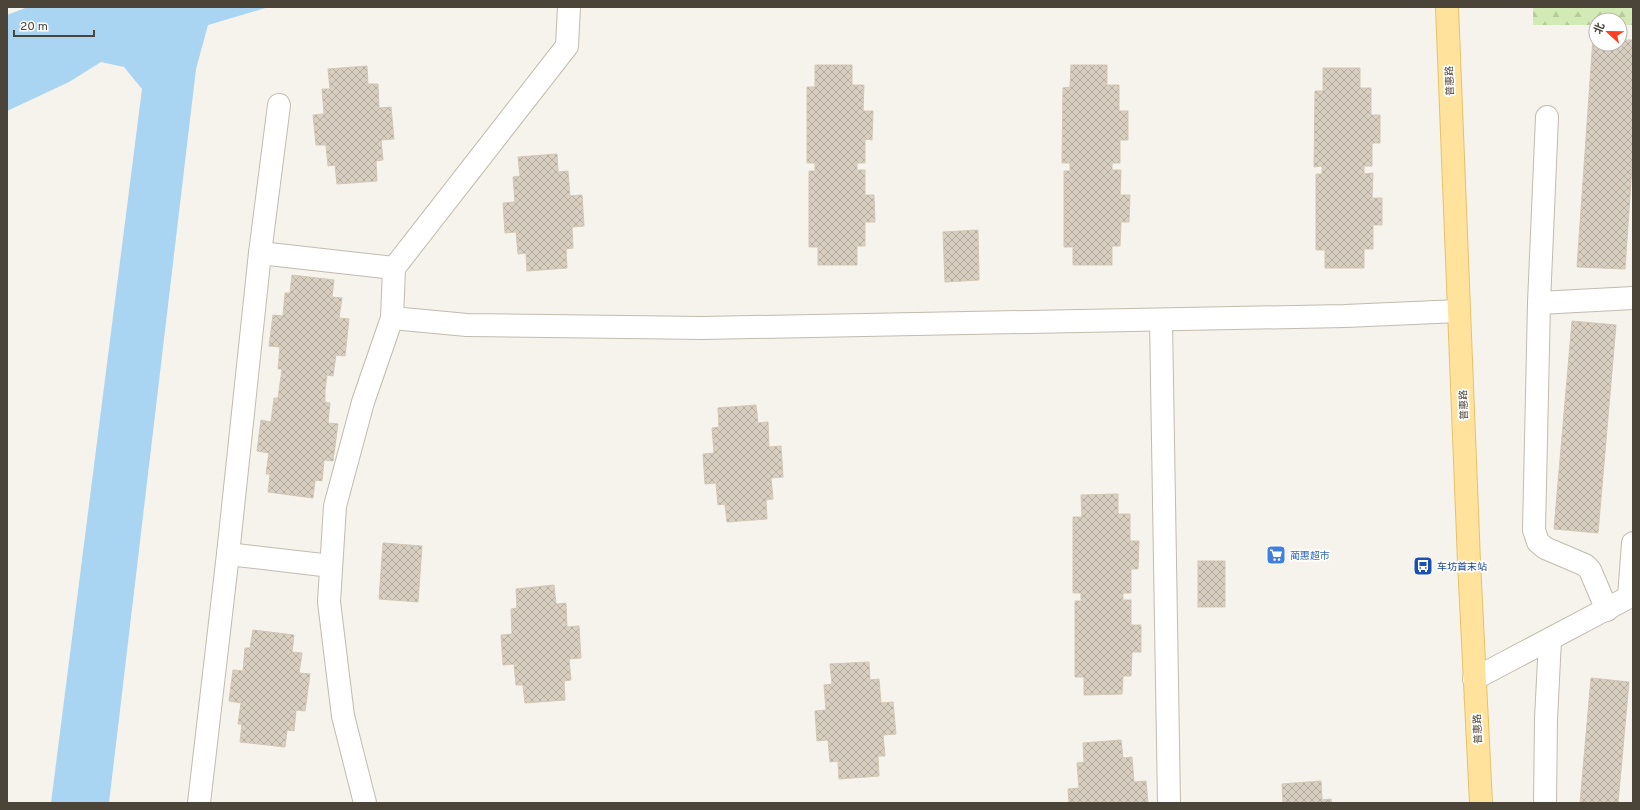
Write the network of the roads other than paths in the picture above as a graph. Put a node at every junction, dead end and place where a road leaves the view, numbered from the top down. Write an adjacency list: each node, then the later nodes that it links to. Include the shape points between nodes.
1 (569, 9): 6 (lane, via 567,46)
2 (1447, 11): 9 (main road, 普惠路)
3 (279, 105): 5 (lane)
4 (1547, 117): 8 (lane)
5 (260, 253): 6 (lane); 13 (lane)
6 (394, 268): 10 (lane)
7 (1633, 298): 8 (lane)
8 (1539, 303): 16 (lane, via 1534,530 1538,542 1545,548 1590,570)
9 (1459, 311): 11 (lane); 18 (main road, 普惠路)
10 (392, 318): 11 (lane, via 467,325 703,328); 14 (lane, via 363,402 335,506)
11 (1161, 320): 21 (lane)
12 (1633, 543): 15 (lane)
13 (228, 554): 14 (lane); 19 (lane)
14 (331, 566): 20 (lane, via 329,602 343,716)
15 (1631, 596): 16 (lane)
16 (1606, 610): 17 (lane)
17 (1550, 640): 18 (lane); 23 (lane)
18 (1474, 679): 22 (main road, 普惠路)
19 (199, 803)
20 (365, 803)
21 (1169, 803)
22 (1481, 803)
23 (1545, 803)

